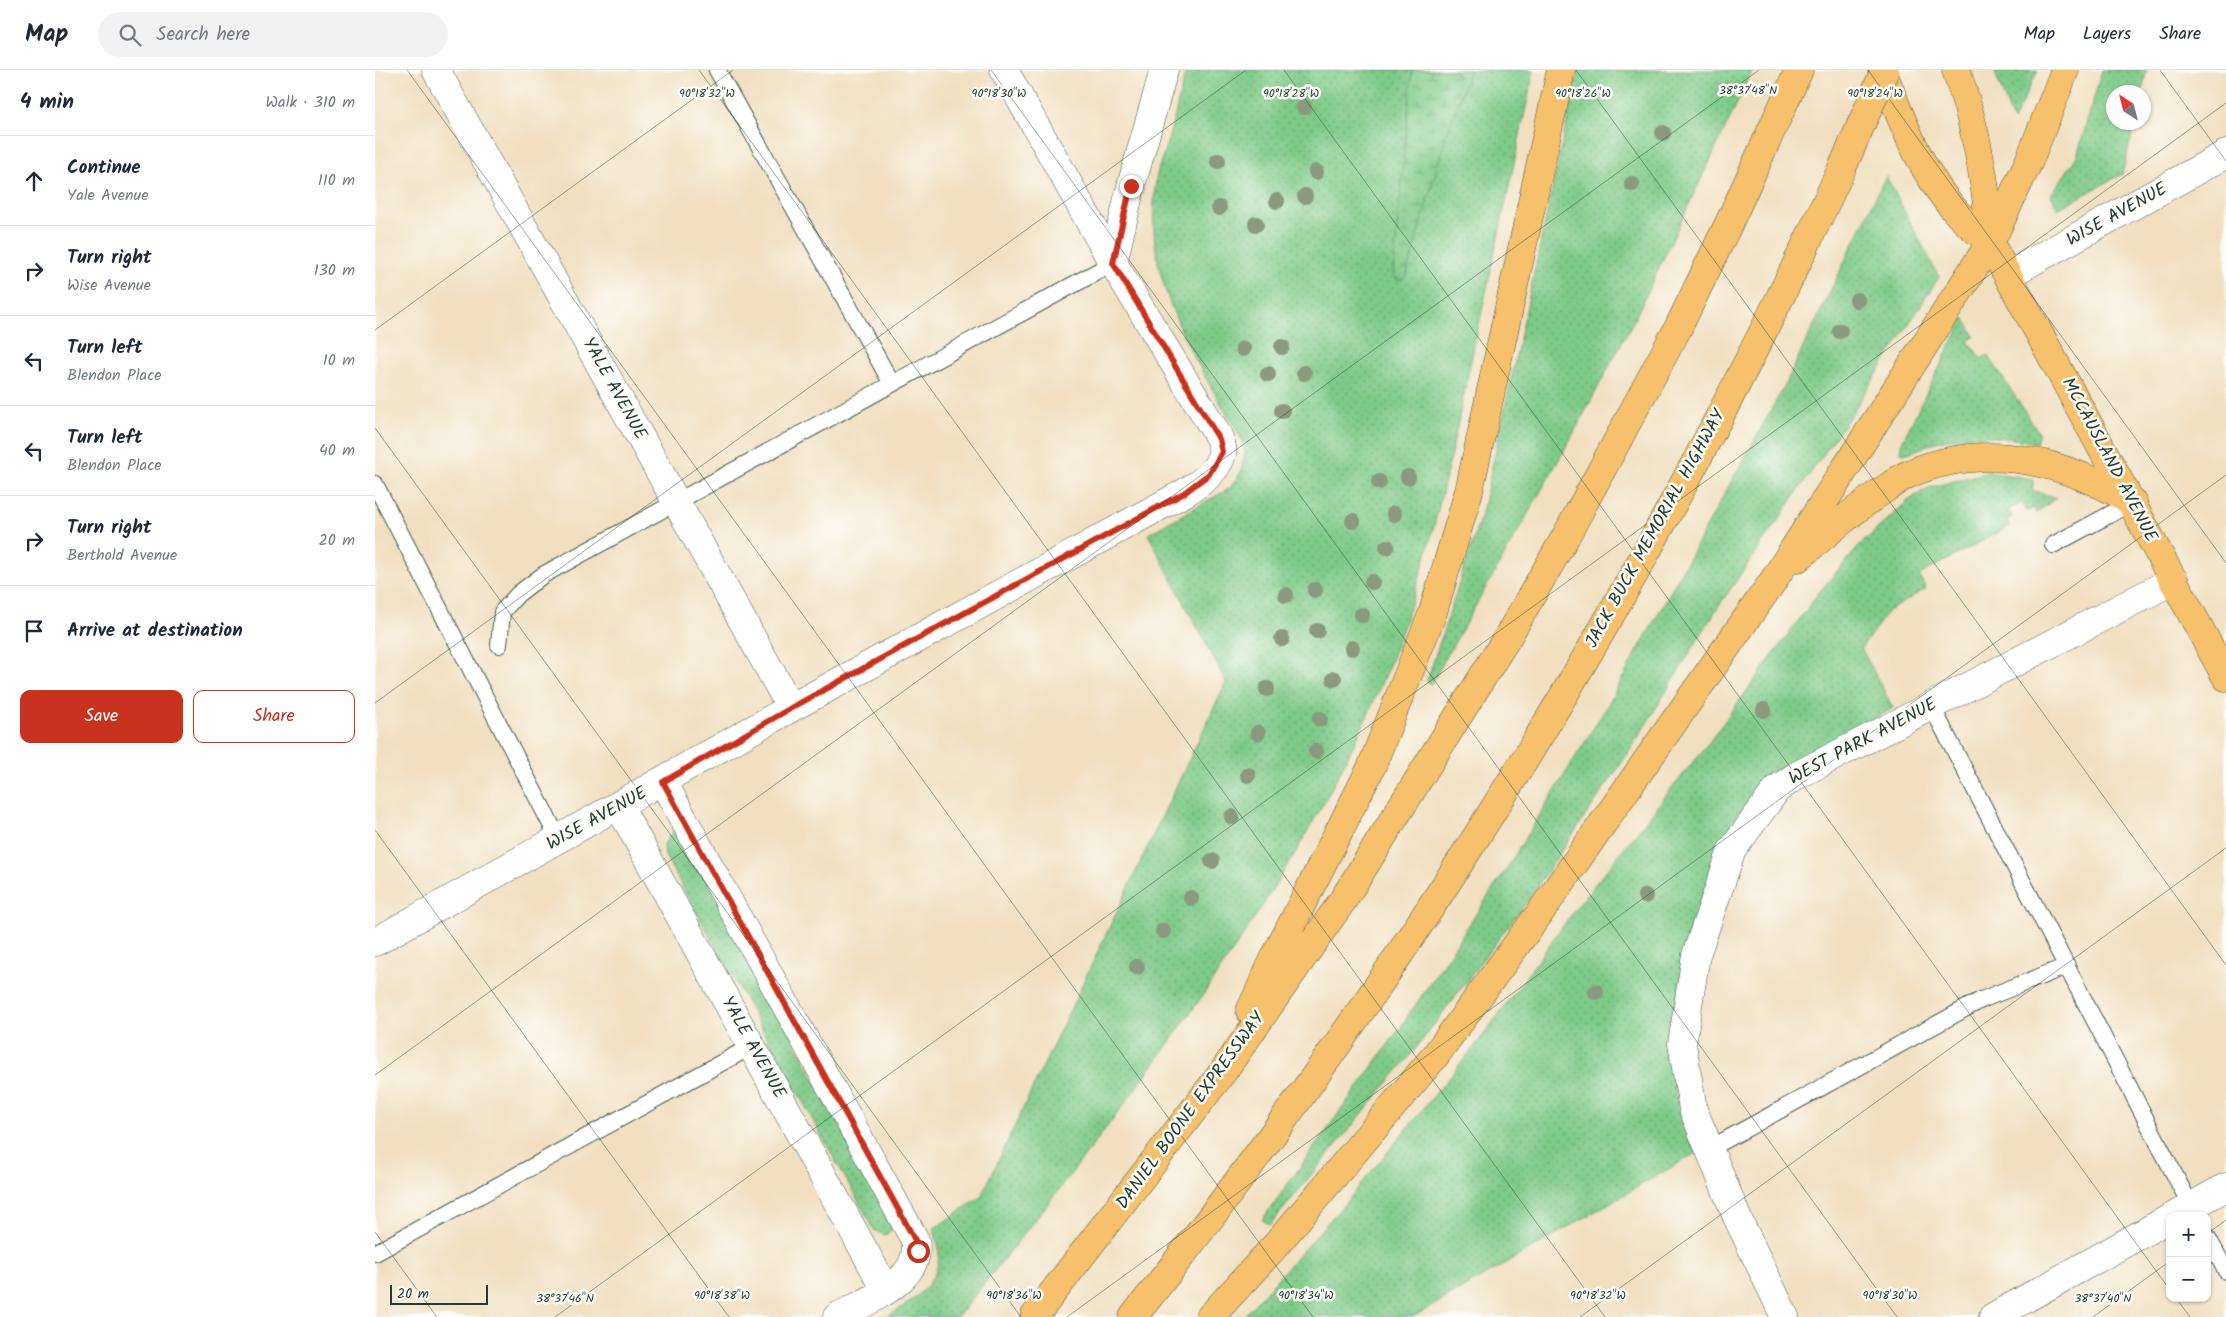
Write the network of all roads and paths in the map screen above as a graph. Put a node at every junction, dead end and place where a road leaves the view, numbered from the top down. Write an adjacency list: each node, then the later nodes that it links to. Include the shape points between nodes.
1 (436, 70): 17 (street, YALE AVENUE)
2 (717, 70): 14 (lane)
3 (1004, 70): 12 (street)
4 (1164, 70): 12 (street)
5 (1561, 70): 31 (main road, via 1473,474 1433,612 1371,768 1275,957)
6 (1799, 70): 31 (main road, DANIEL BOONE EXPRESSWAY, via 1691,302 1507,638 1343,900)
7 (1884, 70): 11 (main road, MCCAUSLAND AVENUE, via 1910,141 1930,178 1959,215); 43 (main road, JACK BUCK MEMORIAL HIGHWAY, bridge, via 1805,248 1724,408 1546,722 1391,968 1223,1201)
8 (1956, 70): 11 (main road, MCCAUSLAND AVENUE, via 1978,142 1988,198)
9 (2065, 70): 11 (main road, via 2029,161)
10 (2226, 154): 13 (street, WISE AVENUE)
11 (1991, 243): 13 (main road, MCCAUSLAND AVENUE); 20 (main road)
12 (1113, 263): 14 (lane); 24 (street, WISE AVENUE, via 1219,439 1222,452 1209,474 1184,493)
13 (2008, 275): 16 (main road, MCCAUSLAND AVENUE)
14 (892, 384): 17 (lane)
15 (375, 484): 27 (lane)
16 (2133, 502): 18 (lane); 19 (main road, MCCAUSLAND AVENUE); 20 (main road, via 2065,469 2013,458 1969,458 1910,473 1836,525)
17 (677, 503): 21 (lane, via 543,575 524,590 502,612); 24 (street, YALE AVENUE)
18 (2053, 545)
19 (2174, 580): 22 (main road, MCCAUSLAND AVENUE); 23 (street, WEST PARK AVENUE)
20 (1773, 581): 44 (main road, via 1435,1056 1282,1238)
21 (499, 645)
22 (2224, 670)
23 (1931, 705): 29 (lane); 32 (street, WEST PARK AVENUE, via 1796,776 1777,790 1732,850 1696,954 1682,1044 1693,1109)
24 (791, 708): 25 (street, WISE AVENUE)
25 (663, 782): 26 (street, WISE AVENUE); 40 (street, via 915,1240 918,1251 913,1266)
26 (619, 806): 27 (street, WISE AVENUE); 30 (street, YALE AVENUE)
27 (559, 840): 28 (street, WISE AVENUE)
28 (375, 942)
29 (2067, 966): 32 (lane, via 1981,1000); 34 (lane)
30 (752, 1046): 38 (lane); 40 (street, YALE AVENUE)
31 (1222, 1072): 42 (main road, DANIEL BOONE EXPRESSWAY)
32 (1709, 1149): 45 (street, WEST PARK AVENUE, via 1737,1217)
33 (2226, 1187): 35 (street)
34 (2182, 1212)
35 (2186, 1212)
36 (2166, 1223): 46 (street)
37 (2211, 1243): 39 (lane)
38 (375, 1253)
39 (2226, 1271)
40 (886, 1290): 41 (street)
41 (837, 1317)
42 (1034, 1317)
43 (1133, 1317)
44 (1210, 1317)
45 (1785, 1317)
46 (1993, 1317)

